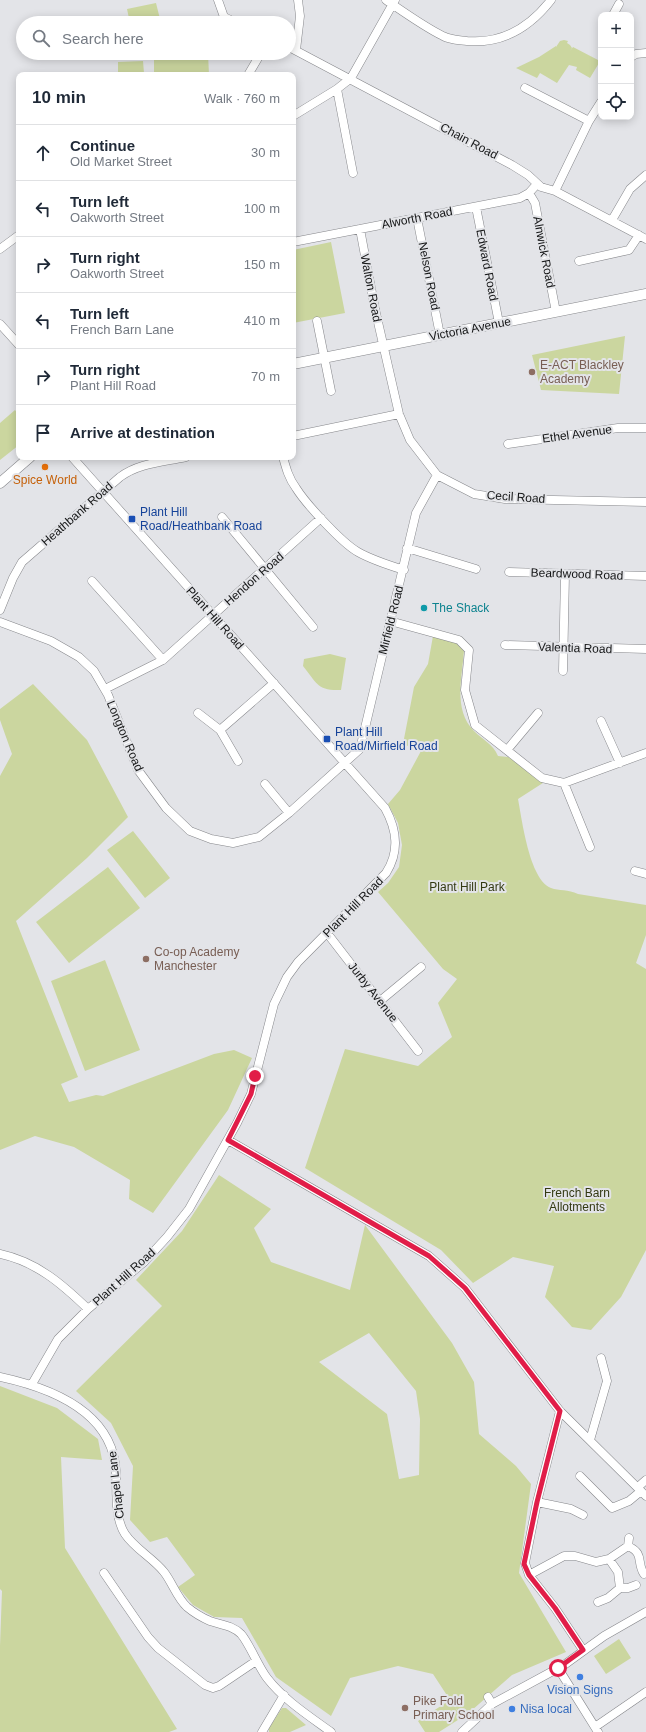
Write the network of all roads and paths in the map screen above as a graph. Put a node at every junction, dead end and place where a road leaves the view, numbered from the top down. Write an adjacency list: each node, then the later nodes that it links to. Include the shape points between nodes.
1 (218, 0): 5 (street)
2 (298, 0): 6 (street, via 300,16)
3 (551, 0): 4 (street, via 542,12 522,28 509,35 481,41 457,40 443,36)
4 (391, 1): 12 (street)
5 (224, 16)
6 (296, 32)
7 (296, 50): 12 (street, Chain Road)
8 (646, 53): 9 (street)
9 (634, 55)
10 (257, 60): 11 (street)
11 (250, 72)
12 (351, 78): 14 (street); 20 (street, Chain Road, via 512,165)
13 (525, 88): 17 (street)
14 (338, 89): 16 (street); 18 (street)
15 (598, 107): 17 (street)
16 (296, 114)
17 (589, 121): 21 (street)
18 (353, 173)
19 (646, 175): 25 (street, via 630,190)
20 (537, 184): 21 (street, Chain Road); 22 (street, Alworth Road)
21 (555, 191): 25 (street, Chain Road)
22 (529, 193): 23 (street, Alworth Road, via 520,198); 33 (street, Alnwick Road, via 535,203)
23 (476, 207): 24 (street, Alworth Road); 35 (street, Edward Road)
24 (417, 218): 26 (street, Alworth Road); 37 (street, Nelson Road)
25 (612, 220): 28 (street, Chain Road)
26 (360, 229): 29 (street, Alworth Road); 39 (street, Walton Road)
27 (16, 237): 30 (street)
28 (642, 237): 31 (street, via 629,250)
29 (296, 241)
30 (0, 249)
31 (579, 261)
32 (646, 294): 33 (main road, Victoria Avenue)
33 (556, 312): 35 (main road, Victoria Avenue)
34 (317, 321): 40 (street)
35 (499, 323): 37 (main road, Victoria Avenue)
36 (0, 324): 38 (street)
37 (440, 335): 39 (main road, Victoria Avenue)
38 (16, 343)
39 (383, 346): 40 (main road, Victoria Avenue); 43 (street, Cecil Road)
40 (324, 358): 41 (main road, Victoria Avenue); 42 (street)
41 (296, 363)
42 (331, 391)
43 (399, 414): 45 (street); 51 (street, Cecil Road, via 410,440)
44 (646, 428): 46 (street, Ethel Avenue, via 618,428)
45 (296, 435)
46 (508, 444)
47 (27, 460): 52 (main road)
48 (75, 460): 53 (street, Plant Hill Road)
49 (171, 460): 53 (street, Heathbank Road, via 132,470)
50 (284, 460): 56 (street, via 296,488)
51 (438, 475): 54 (street, Cecil Road, via 474,494 505,499); 57 (street, Mirfield Road, via 416,513)
52 (0, 483)
53 (103, 492): 65 (street, Heathbank Road, via 22,562 12,578); 66 (street, Plant Hill Road)
54 (646, 502)
55 (222, 517): 59 (street)
56 (322, 518): 59 (street, Hendon Road); 60 (street, via 357,552)
57 (407, 548): 58 (street); 60 (street, Mirfield Road)
58 (476, 568)
59 (266, 569): 66 (street, Hendon Road); 69 (street)
60 (404, 570): 67 (street, Mirfield Road)
61 (508, 572): 62 (street, Beardwood Road)
62 (565, 574): 63 (street, Beardwood Road); 71 (street)
63 (646, 576)
64 (92, 581): 73 (street)
65 (0, 610)
66 (212, 615): 73 (street, Hendon Road); 75 (street, Plant Hill Road)
67 (390, 621): 81 (street, via 459,640 469,650 465,690 474,725); 85 (street, Mirfield Road, via 360,749)
68 (0, 622): 76 (street, Longton Road, via 50,641 79,657 94,671)
69 (313, 627)
70 (505, 645): 71 (street, Valentia Road)
71 (564, 648): 72 (street, Valentia Road); 74 (street)
72 (646, 649)
73 (163, 660): 76 (street, Hendon Road)
74 (563, 671)
75 (274, 683): 80 (street); 85 (street, Plant Hill Road)
76 (105, 689): 88 (street, Longton Road, via 138,770 166,808 190,831 211,839 234,843 259,837)
77 (198, 713): 80 (street)
78 (538, 713): 81 (street)
79 (601, 721): 84 (street)
80 (220, 730): 83 (street)
81 (508, 750): 86 (street, via 542,778)
82 (646, 753): 84 (street)
83 (238, 761)
84 (620, 763): 86 (street)
85 (344, 764): 88 (street, Longton Road); 92 (street, Plant Hill Road, via 388,814 395,832 396,848 386,873)
86 (564, 783): 89 (street)
87 (265, 784): 88 (street)
88 (289, 813)
89 (590, 847)
90 (635, 872): 91 (street)
91 (646, 874)
92 (327, 932): 94 (street, Jurby Avenue); 96 (street, Plant Hill Road, via 298,962 280,990 274,1004 251,1094)
93 (421, 966): 94 (street)
94 (380, 1001): 95 (street, Jurby Avenue)
95 (418, 1051)
96 (228, 1140): 98 (street, Plant Hill Road, via 189,1209 167,1237 144,1262); 102 (street, via 429,1256 465,1288)
97 (0, 1254): 98 (street, via 44,1271 64,1285)
98 (88, 1309): 101 (street, Plant Hill Road, via 58,1339)
99 (600, 1358): 103 (street, via 608,1381)
100 (0, 1377): 101 (street, Chapel Lane)
101 (32, 1384): 119 (street, Chapel Lane, via 84,1411 103,1431 114,1453 118,1516 124,1534 164,1572 187,1607 206,1619 231,1627 242,1635)
102 (560, 1411): 103 (street); 107 (street)
103 (590, 1440): 106 (street)
104 (580, 1476): 106 (street, via 612,1508)
105 (646, 1480): 106 (street)
106 (643, 1492)
107 (537, 1502): 108 (street, via 571,1509); 113 (street, via 524,1564)
108 (583, 1515)
109 (609, 1559): 110 (street, via 628,1542); 113 (street, via 596,1562 575,1556 564,1556); 115 (street, via 618,1572)
110 (643, 1559): 112 (street, via 641,1569)
111 (104, 1573): 119 (street, via 148,1637 205,1685 213,1688 219,1686)
112 (644, 1574)
113 (529, 1575): 118 (street)
114 (636, 1584): 115 (street)
115 (620, 1588): 116 (street)
116 (598, 1602)
117 (646, 1612): 118 (street)
118 (583, 1650): 120 (street)
119 (256, 1661): 122 (street, Chapel Lane, via 267,1678)
120 (558, 1668): 123 (street); 126 (street, via 490,1701)
121 (646, 1692): 123 (street)
122 (284, 1695): 124 (street); 125 (street, Chapel Lane)
123 (594, 1730)
124 (262, 1732)
125 (331, 1732)
126 (462, 1732)

